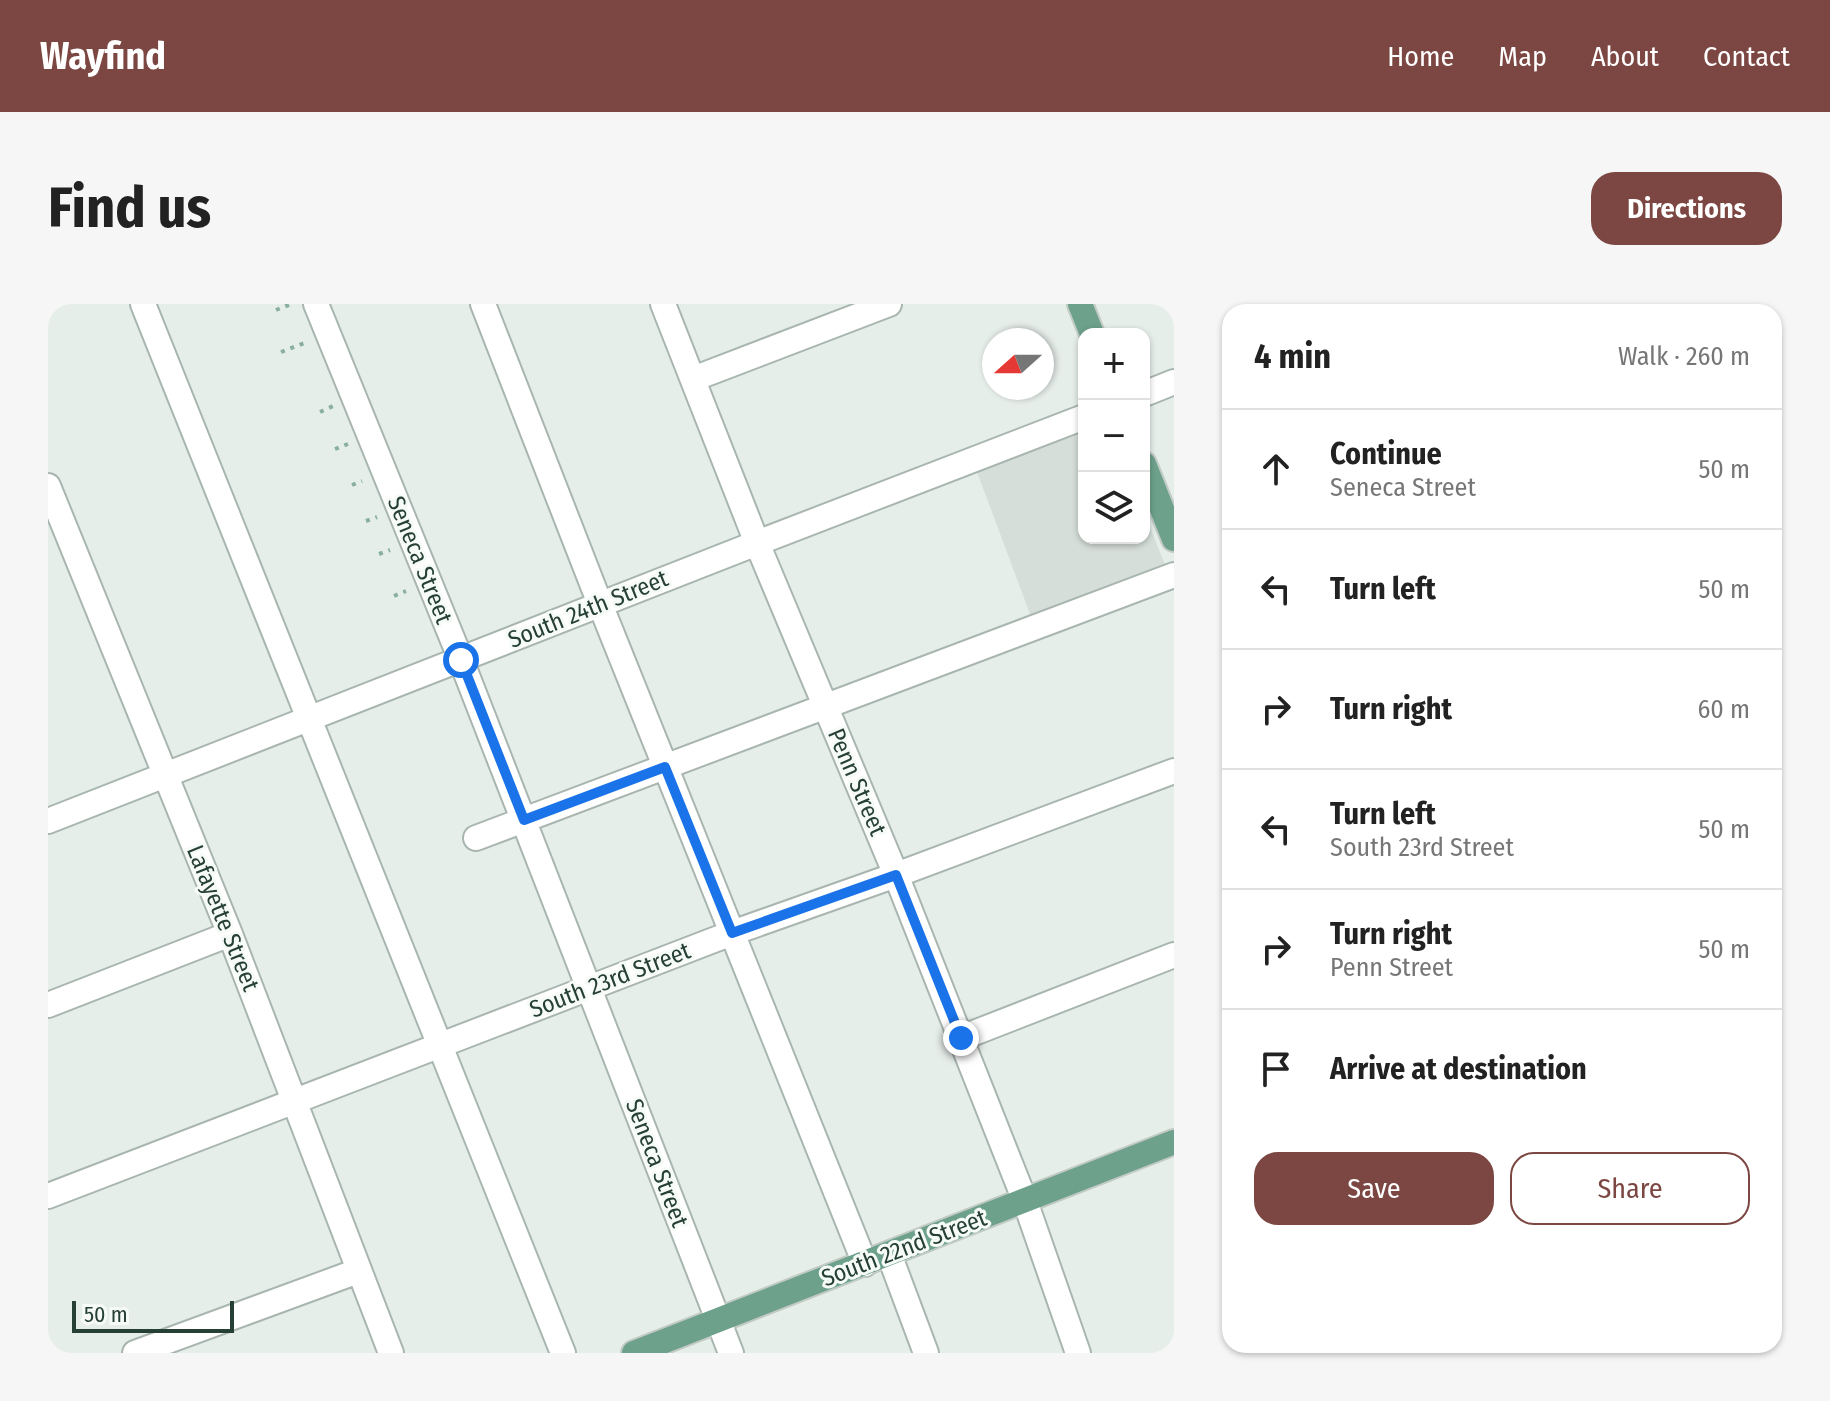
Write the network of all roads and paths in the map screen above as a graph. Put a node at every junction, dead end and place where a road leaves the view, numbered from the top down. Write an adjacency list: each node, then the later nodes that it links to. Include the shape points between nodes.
1 (143, 304): 36 (street)
2 (291, 304): 8 (path)
3 (316, 304): 34 (street, Seneca Street)
4 (483, 304): 33 (street)
5 (663, 304): 12 (street, Penn Street)
6 (889, 304): 12 (street)
7 (1080, 304): 9 (main road)
8 (276, 310)
9 (1090, 328)
10 (307, 342): 11 (path)
11 (281, 352)
12 (693, 379): 27 (street, Penn Street)
13 (1174, 382): 14 (street)
14 (1150, 392)
15 (333, 406): 16 (path)
16 (320, 412)
17 (1078, 419): 27 (street, South 24th Street)
18 (348, 444): 19 (path)
19 (335, 449)
20 (1147, 472): 26 (main road)
21 (362, 481): 22 (path)
22 (352, 485)
23 (48, 486): 39 (street, Lafayette Street)
24 (377, 517): 25 (path)
25 (366, 521)
26 (1174, 539)
27 (757, 543): 33 (street, South 24th Street); 35 (street, Penn Street)
28 (390, 550): 29 (path)
29 (379, 554)
30 (1174, 575): 35 (street)
31 (406, 591): 32 (path)
32 (394, 596)
33 (600, 604): 34 (street, South 24th Street); 37 (street)
34 (461, 660): 36 (street, South 24th Street); 40 (street, Seneca Street)
35 (826, 707): 37 (street); 43 (street, Penn Street)
36 (310, 719): 39 (street, South 24th Street); 50 (street)
37 (665, 767): 40 (street); 44 (street)
38 (1174, 771): 43 (street, South 23rd Street)
39 (165, 775): 41 (street, South 24th Street); 45 (street, Lafayette Street)
40 (524, 820): 42 (street); 47 (street, Seneca Street)
41 (48, 821)
42 (476, 838)
43 (896, 875): 44 (street, South 23rd Street); 49 (street, Penn Street)
44 (732, 933): 47 (street, South 23rd Street); 56 (street)
45 (230, 934): 48 (street); 51 (street, Lafayette Street)
46 (1174, 955): 49 (street)
47 (589, 988): 50 (street, South 23rd Street); 58 (street, Seneca Street)
48 (48, 1005)
49 (961, 1038): 54 (street, Penn Street)
50 (440, 1045): 51 (street, South 23rd Street); 61 (street)
51 (294, 1101): 53 (street, South 23rd Street); 57 (street, Lafayette Street)
52 (1174, 1142): 54 (main road, South 22nd Street)
53 (48, 1196)
54 (1025, 1201): 55 (main road, South 22nd Street); 65 (street, Penn Street)
55 (889, 1254): 56 (main road, South 22nd Street); 64 (street)
56 (865, 1264): 58 (main road, South 22nd Street)
57 (358, 1271): 59 (street); 60 (street, Lafayette Street)
58 (718, 1320): 62 (main road, South 22nd Street); 63 (street, Seneca Street)
59 (135, 1353)
60 (391, 1353)
61 (563, 1353)
62 (634, 1353)
63 (731, 1353)
64 (926, 1353)
65 (1078, 1353)

